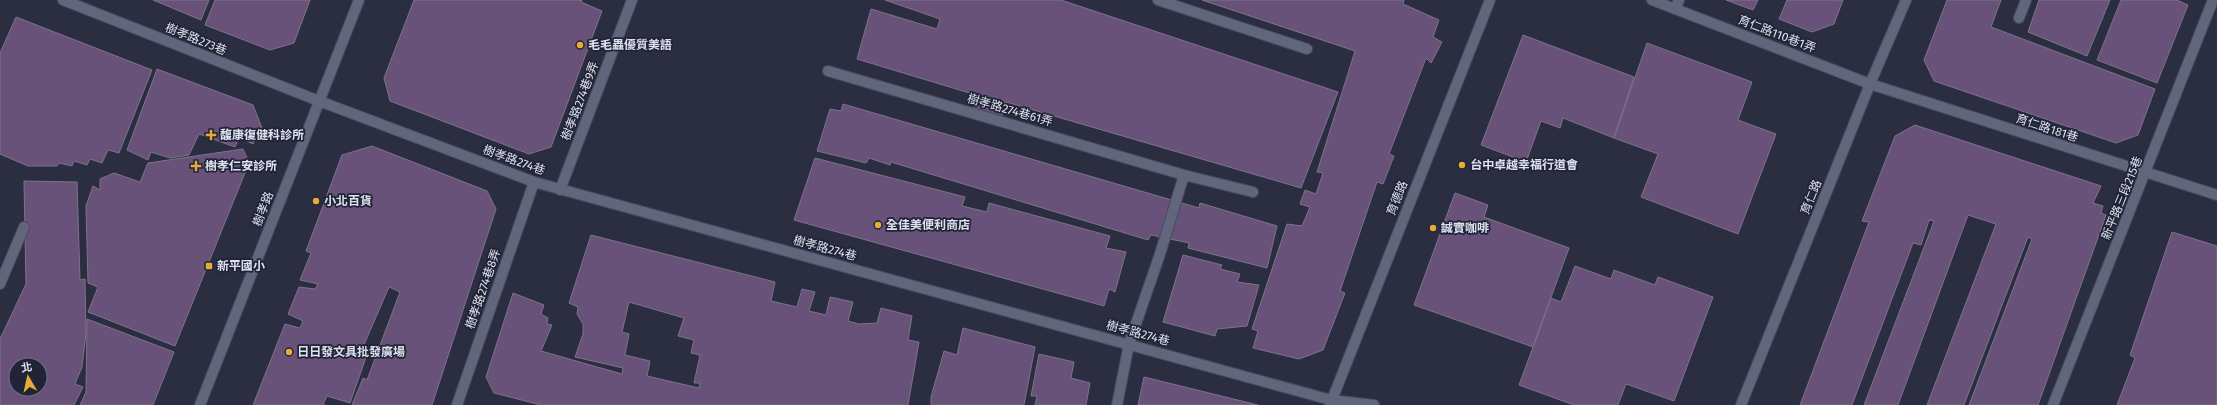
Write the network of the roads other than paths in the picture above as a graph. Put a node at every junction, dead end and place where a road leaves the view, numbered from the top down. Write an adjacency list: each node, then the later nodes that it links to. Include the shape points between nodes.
1 (63, 0): 15 (street, 樹孝路273巷)
2 (359, 0): 15 (street, 樹孝路)
3 (632, 0): 19 (street, 樹孝路274巷9弄)
4 (1158, 0): 12 (street)
5 (1490, 0): 25 (street, 育德路)
6 (1652, 0): 10 (street, 育仁路110巷1弄)
7 (1906, 0): 14 (street, 育仁路)
8 (2026, 0): 11 (street)
9 (2214, 0): 16 (street, 新平路三段215巷)
10 (1678, 3): 14 (street, 育仁路110巷1弄)
11 (2019, 18)
12 (1306, 49)
13 (828, 71): 17 (street, 樹孝路274巷61弄)
14 (1870, 84): 16 (street, 育仁路181巷); 31 (street, 育仁路)
15 (319, 102): 18 (street, 樹孝路274巷); 27 (street, 樹孝路)
16 (2146, 174): 21 (street, 育仁路181巷); 32 (street, 新平路三段215巷)
17 (1184, 175): 20 (street, 樹孝路274巷61弄); 24 (street)
18 (534, 182): 19 (street, 樹孝路274巷); 26 (street, 樹孝路274巷8弄)
19 (560, 190): 24 (street, 樹孝路274巷)
20 (1253, 192)
21 (2217, 195)
22 (24, 227): 23 (street)
23 (0, 284)
24 (1129, 344): 25 (street, 樹孝路274巷); 28 (street)
25 (1330, 402): 29 (street); 30 (street)
26 (460, 404)
27 (200, 405)
28 (1116, 405)
29 (1341, 405)
30 (1374, 405)
31 (1741, 405)
32 (2053, 405)

